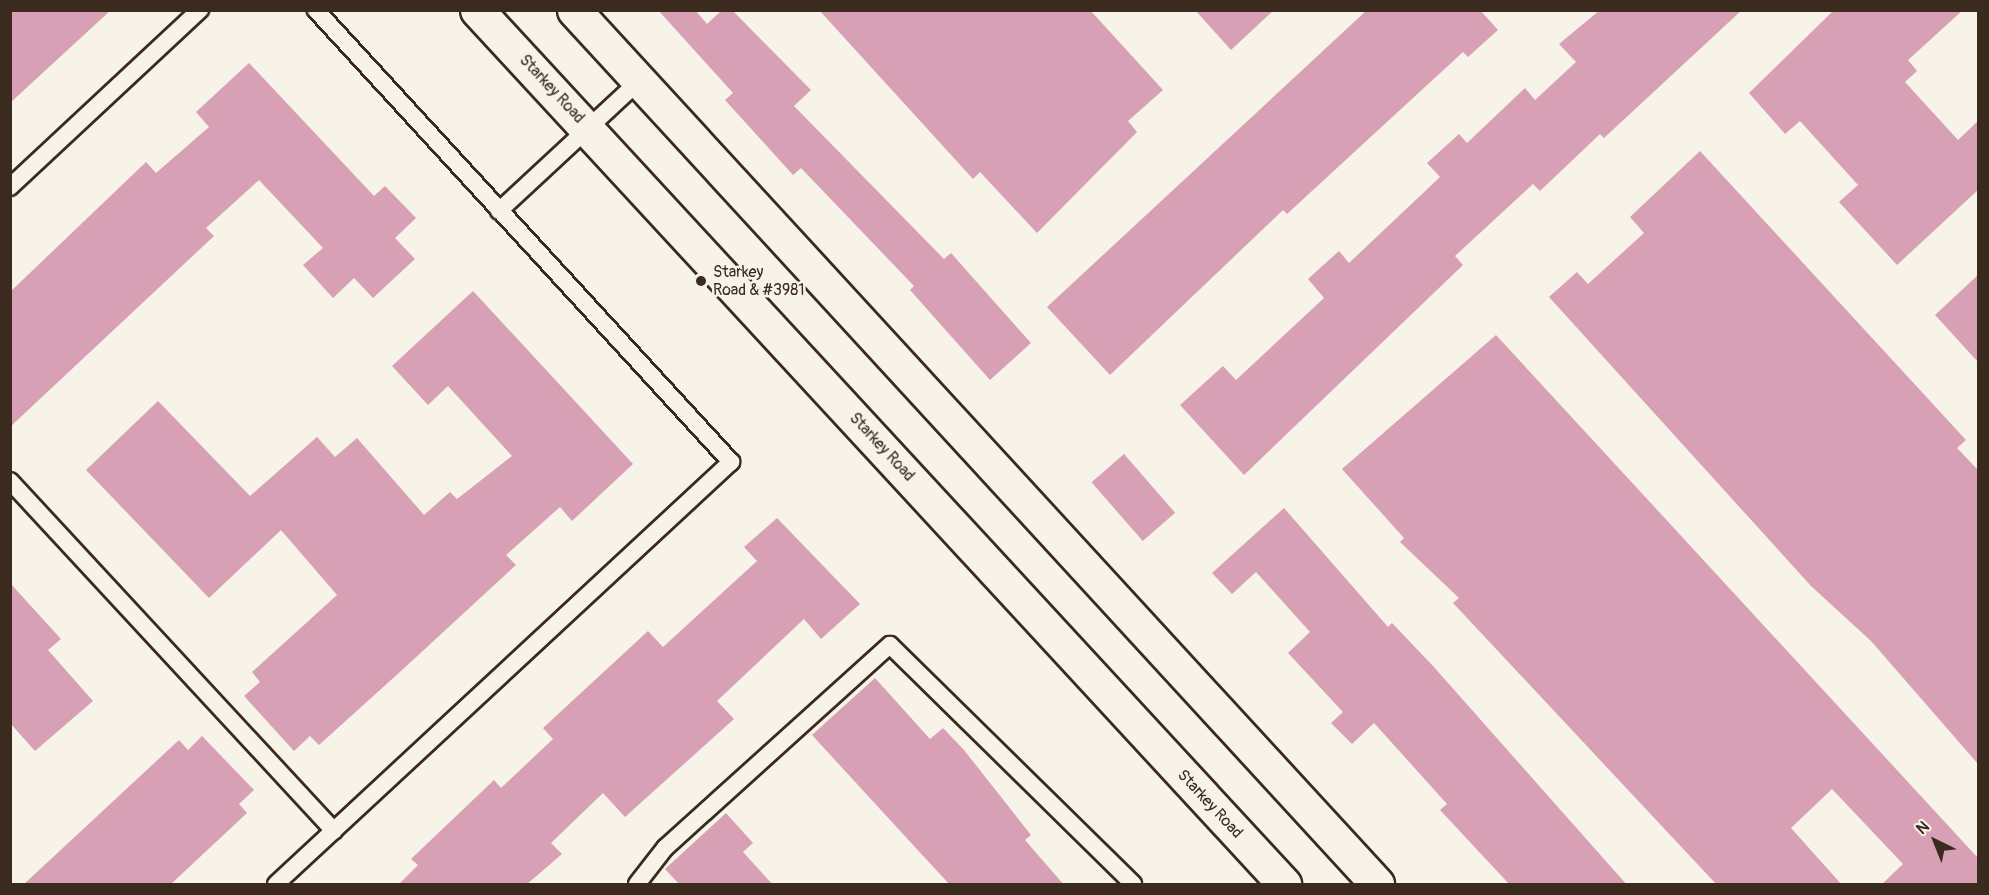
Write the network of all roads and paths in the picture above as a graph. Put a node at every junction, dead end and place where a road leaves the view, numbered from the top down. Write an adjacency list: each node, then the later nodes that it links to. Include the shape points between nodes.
1 (200, 10): 7 (lane)
2 (315, 10): 8 (lane)
3 (477, 10): 6 (main road, Starkey Road)
4 (574, 10): 5 (main road)
5 (639, 81): 6 (lane); 15 (main road)
6 (589, 128): 8 (lane); 14 (main road, Starkey Road)
7 (10, 187)
8 (499, 211): 10 (lane, via 731,462)
9 (10, 481): 10 (lane)
10 (334, 831): 11 (lane)
11 (276, 885)
12 (638, 885): 13 (lane, via 665,848 890,645)
13 (1133, 885)
14 (1284, 885)
15 (1377, 885)

